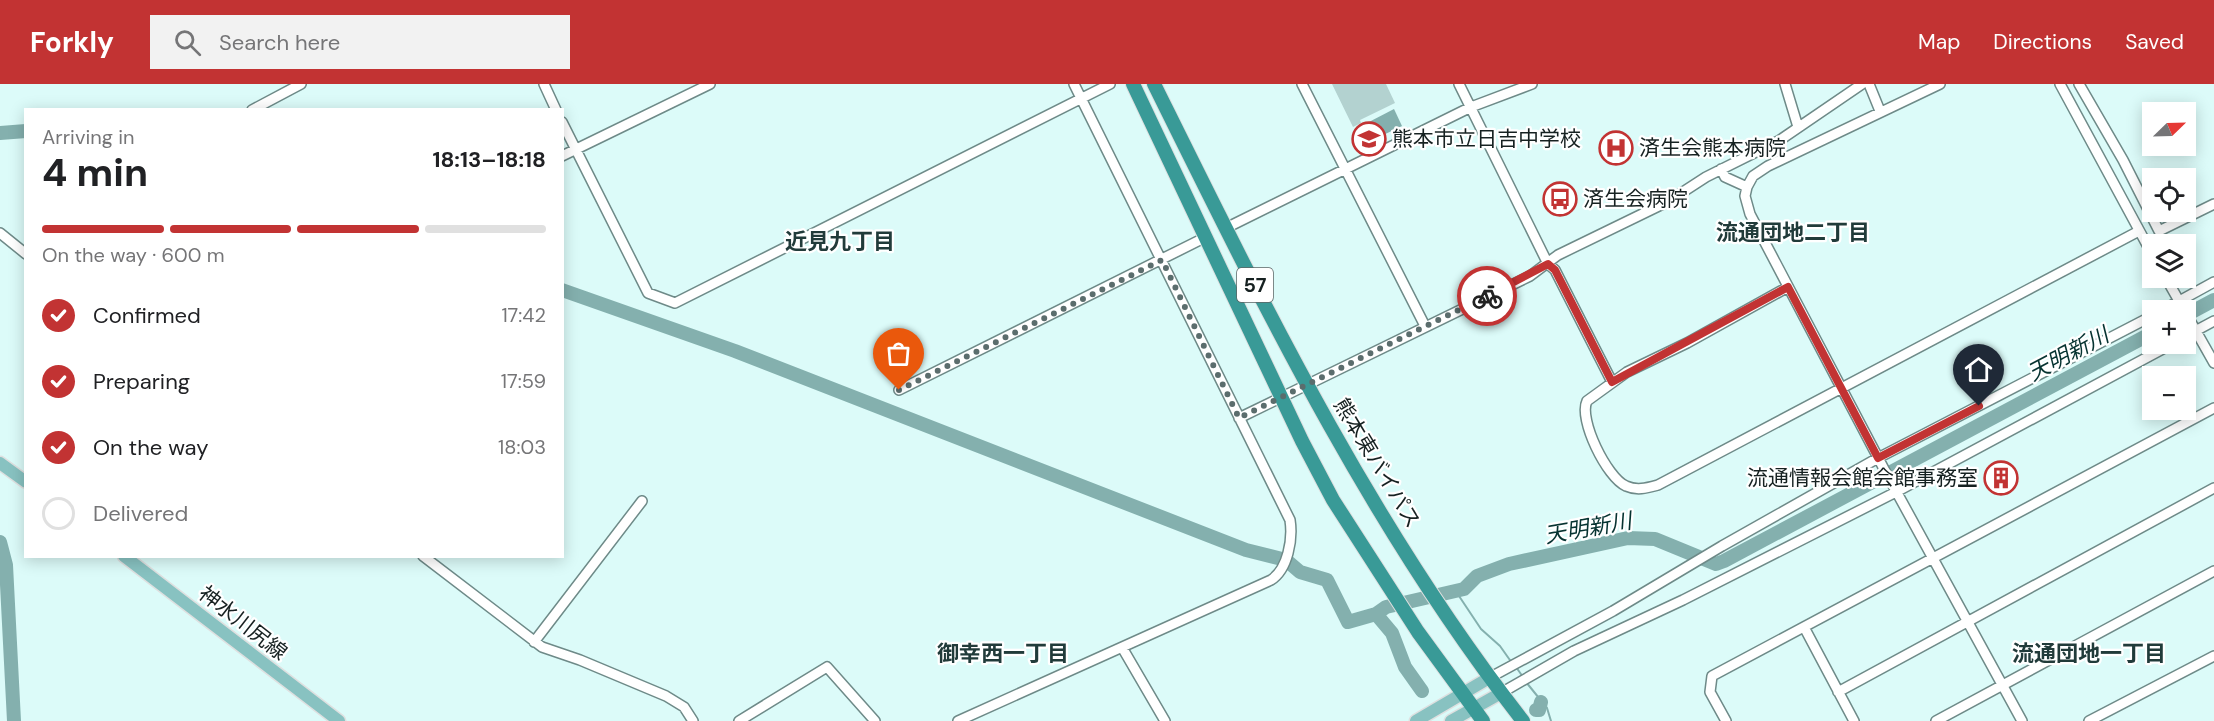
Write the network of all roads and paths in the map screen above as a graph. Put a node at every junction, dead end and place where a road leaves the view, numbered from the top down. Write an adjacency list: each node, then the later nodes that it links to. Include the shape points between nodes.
1 (301, 84): 19 (street)
2 (544, 84): 20 (street)
3 (710, 84): 24 (street)
4 (1074, 84): 17 (street)
5 (1110, 84): 17 (street)
6 (1133, 84): 34 (highway, 57)
7 (1154, 84): 30 (highway, 熊本東バイパス / 57)
8 (1302, 84): 27 (street)
9 (1459, 84): 18 (street)
10 (1532, 84): 18 (street)
11 (1785, 84): 23 (street)
12 (1862, 84): 23 (street)
13 (1869, 84): 21 (street)
14 (1940, 84): 21 (street)
15 (2060, 84): 31 (street)
16 (2079, 84): 29 (street, via 2159,231)
17 (1081, 98): 24 (street, via 675,303 648,293); 36 (street)
18 (1471, 107): 27 (street); 37 (street)
19 (256, 108)
20 (555, 108)
21 (1880, 111): 28 (street, via 1768,166 1753,176)
22 (564, 126): 24 (street)
23 (1798, 128): 26 (street)
24 (576, 149): 25 (street)
25 (564, 155)
26 (1721, 169): 28 (street, via 1725,177); 37 (street, via 1669,201 1560,254)
27 (1346, 170): 30 (street); 43 (street)
28 (1747, 187): 39 (street, via 1750,214)
29 (2214, 204)
30 (1226, 228): 49 (highway, 熊本東バイパス / 57)
31 (2139, 231): 33 (street); 50 (street)
32 (0, 233): 35 (street)
33 (2142, 236)
34 (1206, 237): 36 (street); 52 (highway, 57)
35 (24, 252)
36 (1162, 260): 51 (street); 54 (street)
37 (1548, 264): 43 (street); 48 (street, via 1555,270)
38 (2214, 282): 40 (street)
39 (1788, 287): 48 (street); 50 (street)
40 (2188, 300)
41 (2142, 321): 55 (street)
42 (2214, 321): 44 (street)
43 (1425, 326): 49 (street)
44 (2196, 328)
45 (2196, 330): 47 (street)
46 (2153, 354): 59 (street)
47 (2214, 363)
48 (1612, 382): 50 (street, via 1587,400 1587,430 1611,473 1624,486 1642,489 1658,485)
49 (1305, 384): 52 (street); 70 (highway, 熊本東バイパス / 57, via 1444,612)
50 (1842, 386): 55 (street)
51 (899, 390)
52 (1282, 395): 54 (street); 74 (highway, 57, via 1333,500)
53 (2214, 408): 61 (street)
54 (1239, 418): 68 (street, via 1290,520 1293,536 1279,575)
55 (1878, 458): 59 (street); 70 (street)
56 (0, 463): 57 (main road)
57 (24, 481)
58 (2214, 488): 65 (street)
59 (1895, 489): 61 (street); 73 (street, via 1683,600 1574,651)
60 (642, 501): 67 (street)
61 (1932, 557): 65 (street); 66 (street)
62 (127, 558): 76 (main road, 神水川尻線)
63 (426, 558): 67 (street)
64 (2214, 571): 71 (street)
65 (1968, 622): 71 (street); 72 (street)
66 (1804, 627): 72 (street); 86 (street, via 1712,676 1710,692)
67 (534, 642): 77 (street, via 666,696 684,707)
68 (1123, 648): 80 (street); 81 (street)
69 (2214, 656): 90 (street)
70 (1490, 678): 73 (highway, 熊本東バイパス / 57); 74 (main road)
71 (2002, 686): 88 (street); 89 (street)
72 (1838, 692): 87 (street)
73 (1501, 693): 75 (main road); 85 (highway, 熊本東バイパス / 57)
74 (1462, 694): 75 (highway, 57); 82 (main road)
75 (1473, 709): 83 (main road); 84 (highway, 57)
76 (339, 721)
77 (693, 721)
78 (739, 721): 79 (street, via 827,667)
79 (875, 721)
80 (961, 721)
81 (1165, 721)
82 (1416, 721)
83 (1450, 721)
84 (1483, 721)
85 (1523, 721)
86 (1726, 721)
87 (1854, 721)
88 (1936, 721)
89 (2022, 721)
90 (2089, 721)

